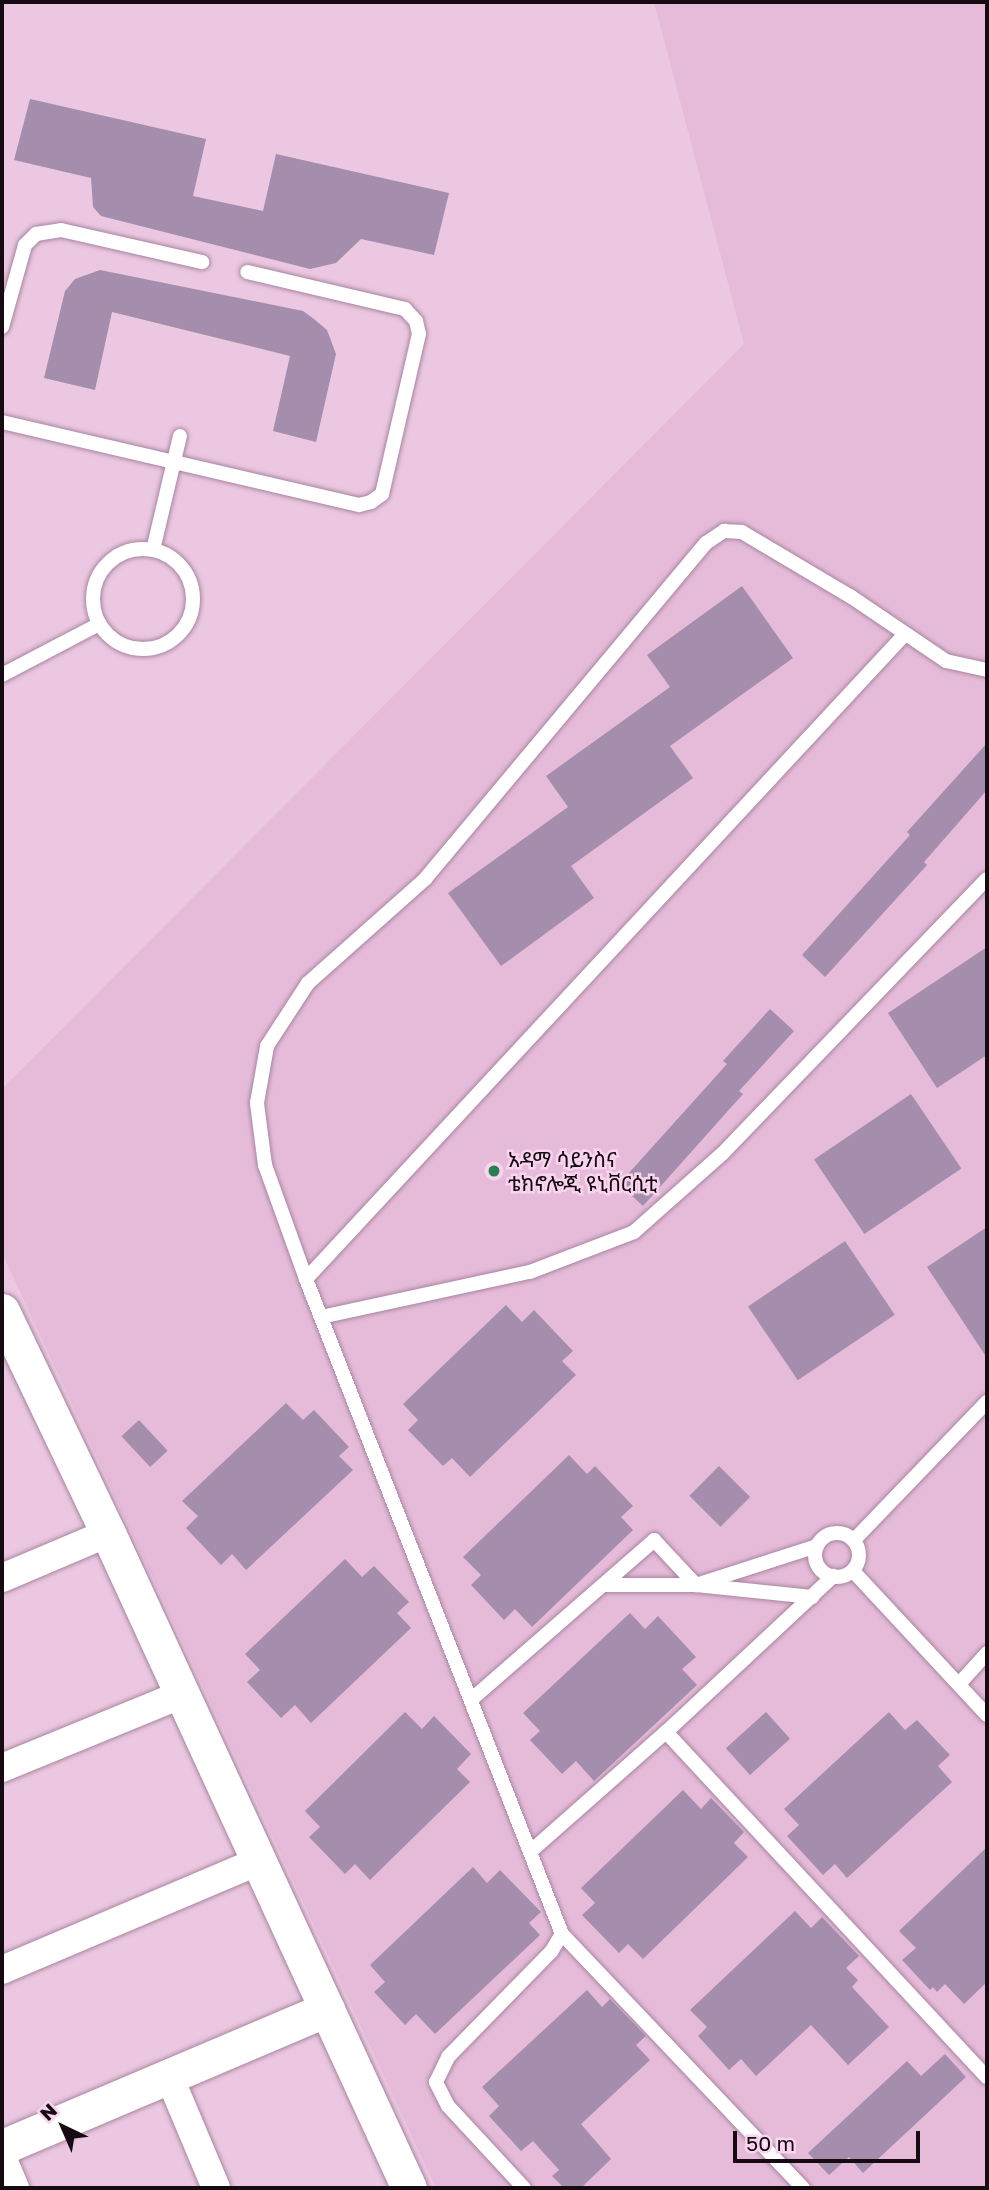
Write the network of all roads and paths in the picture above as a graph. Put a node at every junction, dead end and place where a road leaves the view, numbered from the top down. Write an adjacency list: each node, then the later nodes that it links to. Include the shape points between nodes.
1 (202, 262): 3 (lane, via 61,230 36,234 25,245)
2 (247, 272): 6 (lane, via 405,309 416,321 419,334 382,494 359,505)
3 (2, 327)
4 (2, 422): 6 (lane)
5 (180, 436): 6 (lane)
6 (174, 460): 7 (lane)
7 (153, 550): 8 (lane, via 124,553 102,570 93,597); 8 (lane, via 177,563 191,588 193,601 183,628 161,646 147,649 120,644)
8 (99, 624): 11 (lane)
9 (905, 634): 10 (lane, via 946,662); 13 (lane); 13 (lane, via 742,532 724,531 706,543 425,879 308,983 267,1046 257,1103 265,1165)
10 (987, 670)
11 (2, 675)
12 (987, 879): 15 (lane, via 723,1153 634,1232 530,1272)
13 (306, 1279): 15 (lane)
14 (2, 1311): 17 (street)
15 (321, 1317): 29 (lane)
16 (987, 1402): 18 (lane)
17 (108, 1533): 22 (street); 28 (street)
18 (854, 1539): 19 (lane, via 838,1532); 20 (lane, via 860,1555)
19 (817, 1545): 21 (lane, via 816,1562); 23 (lane)
20 (853, 1571): 21 (lane); 27 (lane)
21 (833, 1576): 25 (lane)
22 (2, 1578)
23 (696, 1584): 24 (lane); 24 (lane, via 654,1540); 25 (lane)
24 (605, 1585): 29 (lane)
25 (812, 1597): 31 (lane)
26 (987, 1653): 27 (lane)
27 (959, 1684): 30 (lane)
28 (182, 1694): 32 (street); 34 (street)
29 (472, 1699): 33 (lane)
30 (987, 1715)
31 (666, 1732): 33 (lane); 39 (lane)
32 (2, 1768)
33 (531, 1851): 35 (lane)
34 (259, 1861): 36 (street); 37 (street)
35 (562, 1934): 45 (lane, via 551,1952 448,2057 436,2082 448,2106); 46 (lane)
36 (2, 1970)
37 (327, 2008): 38 (street); 44 (street)
38 (169, 2076): 40 (street); 43 (street)
39 (987, 2077)
40 (2, 2147)
41 (2, 2157): 42 (street)
42 (15, 2188)
43 (216, 2188)
44 (409, 2188)
45 (524, 2188)
46 (803, 2188)

